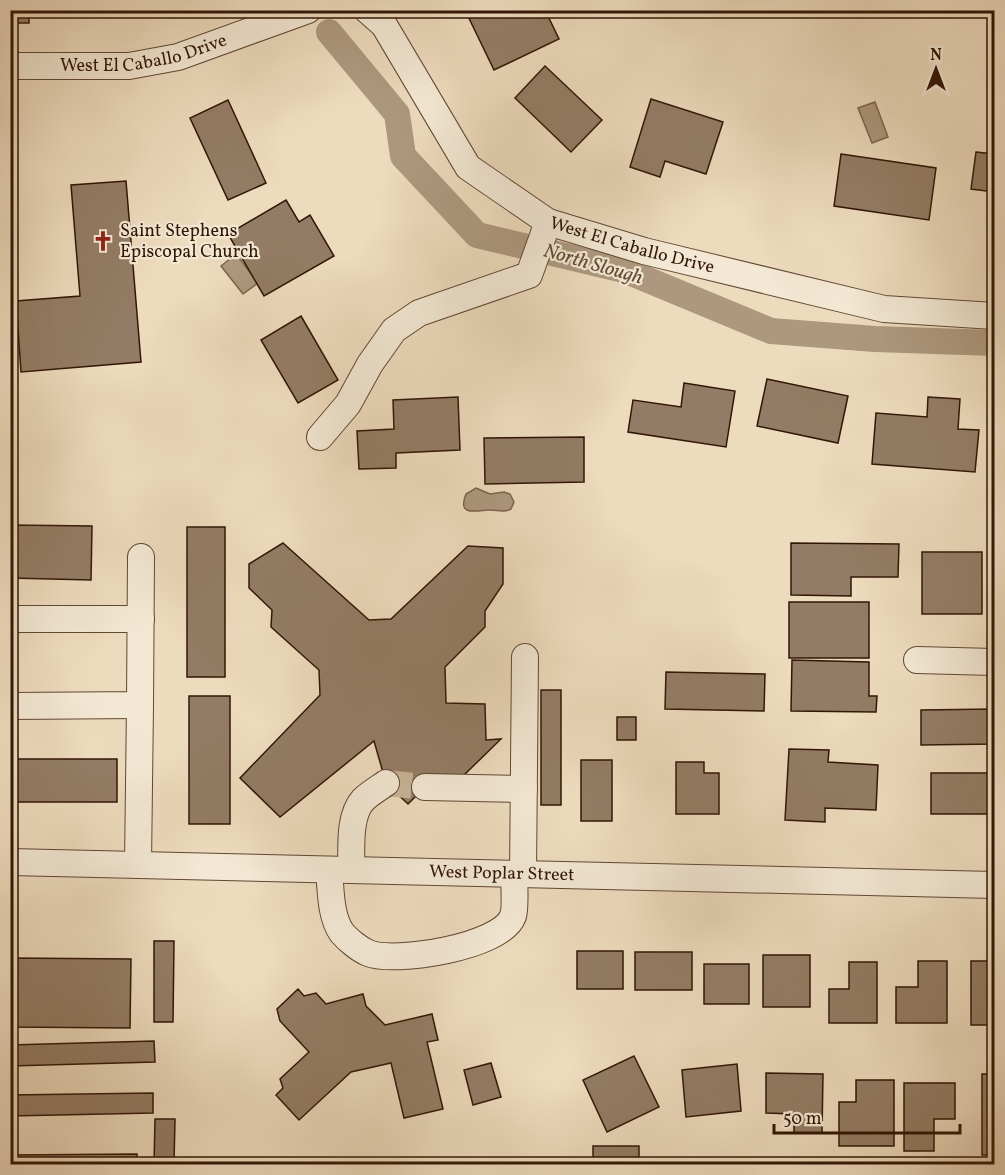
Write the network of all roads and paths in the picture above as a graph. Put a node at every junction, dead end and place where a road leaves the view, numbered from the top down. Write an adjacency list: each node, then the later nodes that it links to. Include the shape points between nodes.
1 (308, 10): 3 (street, West El Caballo Drive, via 178,57 129,66)
2 (367, 10): 4 (street, West El Caballo Drive, via 384,25 468,168)
3 (10, 66)
4 (548, 222): 5 (street, West El Caballo Drive, via 644,251 885,309); 6 (street, via 529,275 419,313 394,330 348,404)
5 (994, 316)
6 (320, 436)
7 (141, 557): 9 (street)
8 (10, 619): 9 (street)
9 (141, 619): 13 (street)
10 (525, 657): 17 (street)
11 (917, 660): 12 (street)
12 (994, 662)
13 (140, 705): 14 (street); 19 (street)
14 (10, 706)
15 (386, 783): 20 (street, via 363,800 357,810)
16 (425, 787): 17 (street)
17 (524, 789): 21 (street)
18 (10, 862): 19 (street, West Poplar Street)
19 (138, 865): 20 (street, West Poplar Street)
20 (340, 870): 21 (street, West Poplar Street); 21 (street, via 333,908 342,932 368,953 390,957 462,947 502,931 513,916)
21 (519, 874): 22 (street, West Poplar Street)
22 (994, 885)

